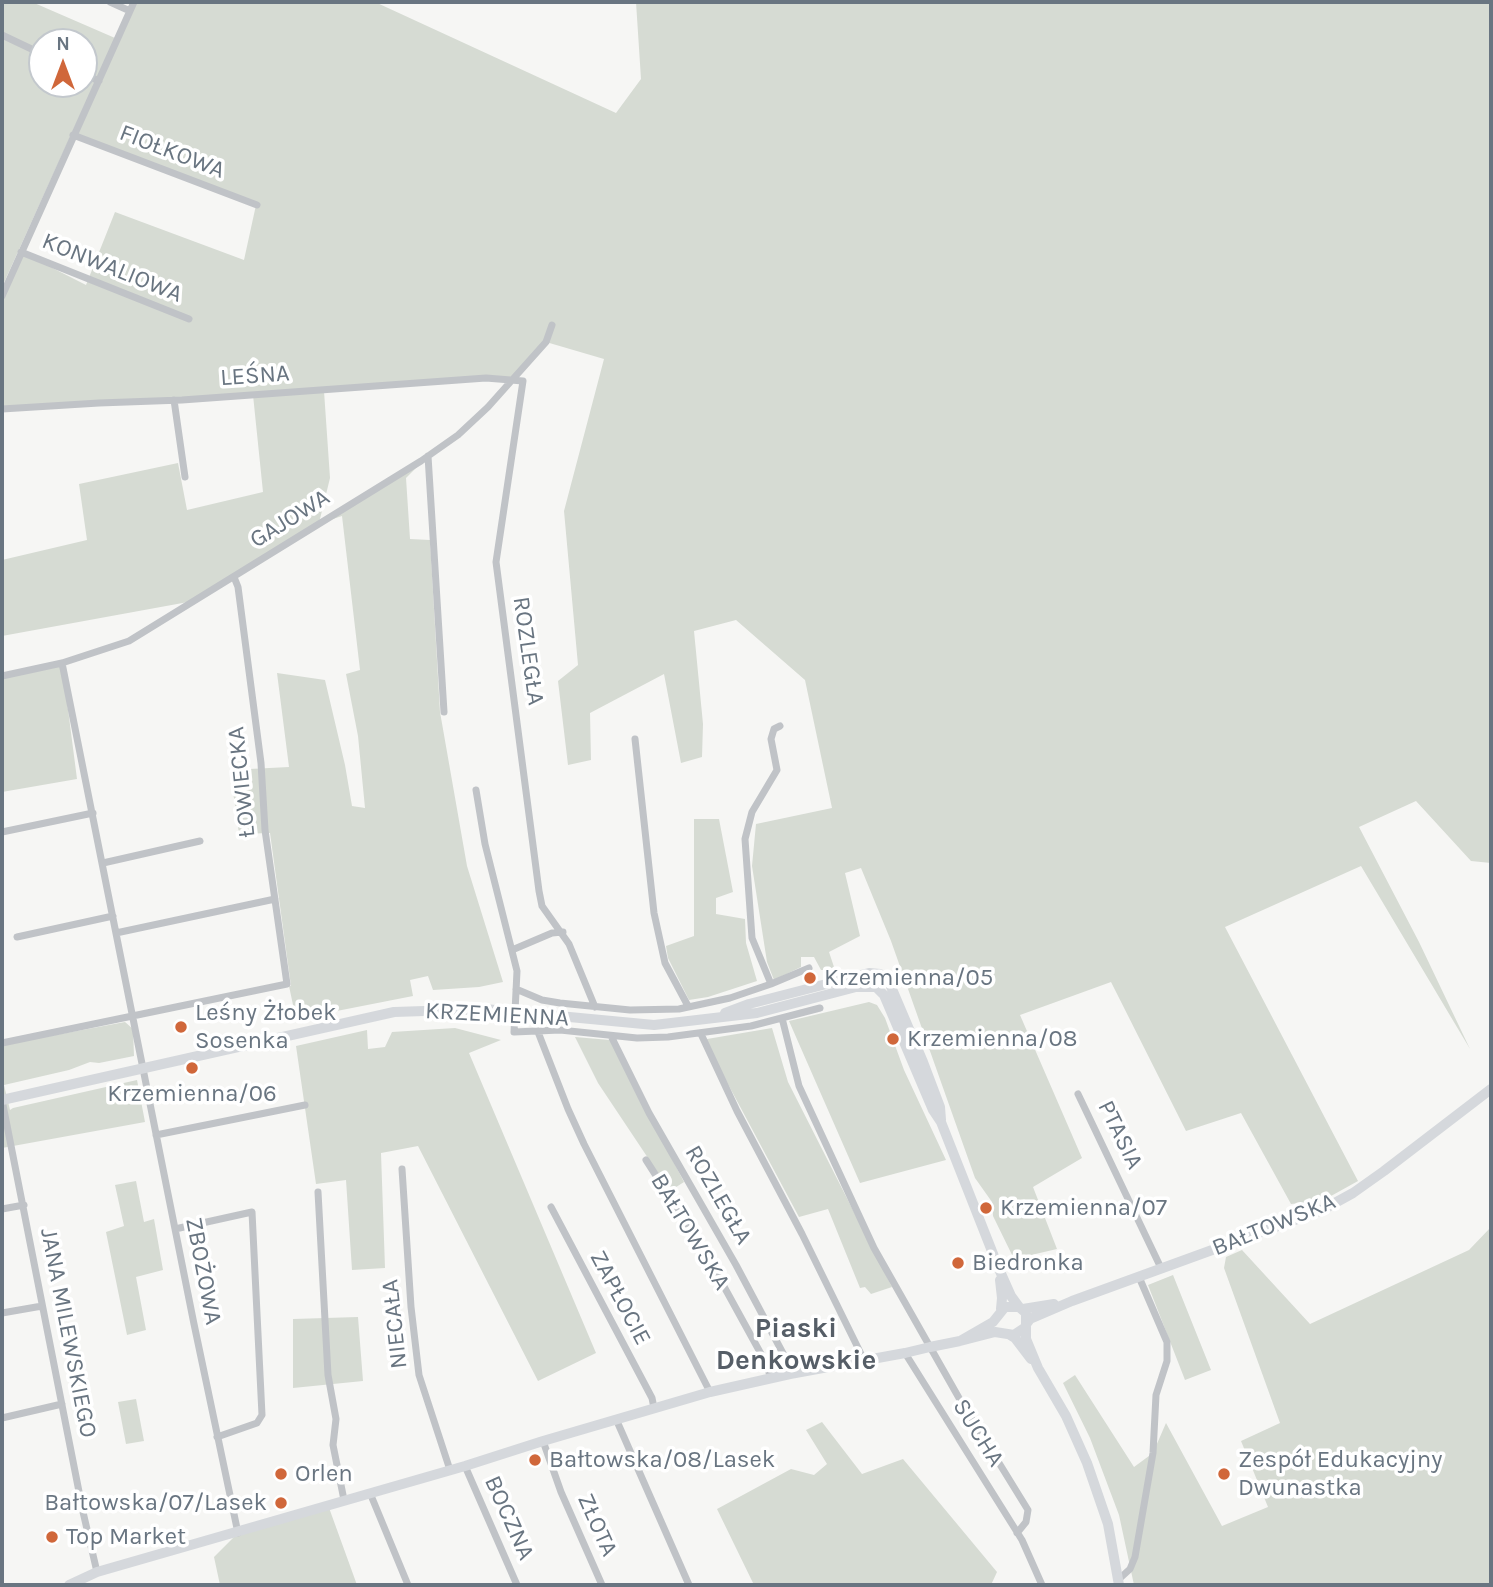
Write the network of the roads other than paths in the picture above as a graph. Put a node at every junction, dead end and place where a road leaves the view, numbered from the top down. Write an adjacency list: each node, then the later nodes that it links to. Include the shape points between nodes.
1 (110, 2): 3 (street)
2 (134, 2): 3 (street)
3 (130, 11): 6 (street)
4 (2, 35): 5 (street)
5 (28, 47)
6 (99, 81): 7 (street)
7 (73, 135): 8 (street, FIOŁKOWA); 9 (street)
8 (257, 205)
9 (21, 252): 10 (street); 11 (street, KONWALIOWA)
10 (2, 296)
11 (189, 319)
12 (552, 326): 13 (street, GAJOWA, via 546,342)
13 (511, 379): 14 (street, LEŚNA); 16 (street, GAJOWA, via 458,435); 31 (street, ROZLEGŁA, via 523,380 496,562 539,891 542,906)
14 (174, 400): 15 (street, LEŚNA); 17 (street)
15 (2, 410)
16 (428, 456): 18 (street, GAJOWA); 21 (street)
17 (185, 477)
18 (234, 577): 19 (street, GAJOWA, via 129,641); 29 (street, ŁOWIECKA)
19 (62, 663): 20 (street, GAJOWA); 25 (street, ZBOŻOWA)
20 (2, 676)
21 (444, 712)
22 (780, 726): 36 (street, via 771,738 777,769 752,812 744,839 752,938)
23 (635, 739): 38 (street, via 654,913 666,963)
24 (476, 790): 34 (street)
25 (93, 813): 26 (street); 28 (street, ZBOŻOWA)
26 (2, 832)
27 (200, 841): 28 (street)
28 (103, 863): 30 (street, ZBOŻOWA)
29 (275, 899): 32 (street); 42 (street, ŁOWIECKA, via 287,984)
30 (113, 916): 32 (street, ZBOŻOWA); 33 (street)
31 (563, 932): 34 (street); 39 (street, ROZLEGŁA)
32 (116, 933): 42 (street, ZBOŻOWA)
33 (18, 937)
34 (512, 950): 37 (street)
35 (808, 968): 36 (street)
36 (771, 984): 38 (street)
37 (516, 989): 39 (street, via 542,1000); 41 (street)
38 (688, 1006): 39 (street, via 658,1010)
39 (595, 1007)
40 (820, 1008): 43 (street)
41 (513, 1011): 44 (street, via 514,1032); 48 (main road, KRZEMIENNA, via 394,1012); 62 (main road, KRZEMIENNA, via 654,1025 708,1019 761,1000 880,974 889,982 923,1062 941,1122)
42 (133, 1017): 47 (street); 48 (street, ZBOŻOWA)
43 (782, 1018): 45 (street); 72 (street, via 799,1086 874,1248)
44 (538, 1032): 46 (street); 78 (street, via 584,1144)
45 (701, 1034): 46 (street); 74 (street)
46 (611, 1036): 76 (street, ROZLEGŁA)
47 (2, 1043)
48 (143, 1068): 51 (main road, KRZEMIENNA); 53 (street, ZBOŻOWA)
49 (1491, 1089): 61 (main road, BAŁTOWSKA, via 1384,1171 1322,1210)
50 (1078, 1094): 61 (street, PTASIA)
51 (2, 1100): 57 (street, JANA MILEWSKIEGO)
52 (305, 1105): 53 (street)
53 (156, 1135): 60 (street, ZBOŻOWA)
54 (646, 1160): 77 (street, BAŁTOWSKA, via 705,1252)
55 (402, 1169): 86 (street, NIECAŁA, via 419,1375)
56 (318, 1192): 88 (street, via 328,1376 336,1419 333,1445)
57 (24, 1205): 59 (street); 65 (street, JANA MILEWSKIEGO)
58 (551, 1207): 80 (street, ZAPŁOCIE)
59 (2, 1209)
60 (175, 1229): 83 (street, ZBOŻOWA); 83 (street, via 252,1212 262,1415 257,1423)
61 (1161, 1268): 63 (main road, BAŁTOWSKA)
62 (999, 1269): 66 (main road, KRZEMIENNA); 68 (main road, KRZEMIENNA)
63 (1139, 1276): 64 (main road, BAŁTOWSKA); 92 (street, via 1167,1342 1167,1361 1156,1395 1153,1453 1135,1557)
64 (1072, 1301): 66 (main road, BAŁTOWSKA); 69 (main road, BAŁTOWSKA)
65 (42, 1306): 67 (street); 79 (street, JANA MILEWSKIEGO)
66 (1021, 1308): 68 (main road, via 1010,1305); 69 (main road)
67 (2, 1313)
68 (999, 1314): 70 (main road, via 999,1327); 71 (main road, via 991,1324)
69 (1026, 1325): 70 (main road, via 1019,1334); 75 (main road, via 1026,1339)
70 (1007, 1334): 71 (main road, via 995,1332); 75 (main road)
71 (960, 1341): 72 (main road)
72 (930, 1347): 73 (main road); 90 (street, via 1027,1510 1026,1522)
73 (905, 1353): 74 (main road); 90 (street, SUCHA)
74 (864, 1360): 76 (main road)
75 (1038, 1368): 92 (main road, via 1087,1463 1108,1524)
76 (790, 1374): 77 (main road)
77 (771, 1379): 78 (main road)
78 (710, 1392): 80 (main road)
79 (62, 1404): 81 (street); 91 (street, JANA MILEWSKIEGO)
80 (654, 1408): 82 (main road)
81 (2, 1418)
82 (616, 1419): 84 (main road); 97 (street)
83 (217, 1437): 89 (street, ZBOŻOWA)
84 (543, 1441): 85 (main road); 96 (street, ZŁOTA)
85 (466, 1466): 86 (main road); 95 (street, BOCZNA)
86 (450, 1470): 87 (main road)
87 (370, 1493): 88 (main road); 94 (street)
88 (344, 1500): 89 (main road)
89 (238, 1533): 91 (main road)
90 (1017, 1534): 98 (street, SUCHA)
91 (97, 1573): 93 (main road)
92 (1118, 1583)
93 (69, 1585)
94 (408, 1585)
95 (517, 1585)
96 (602, 1585)
97 (689, 1585)
98 (1043, 1585)

